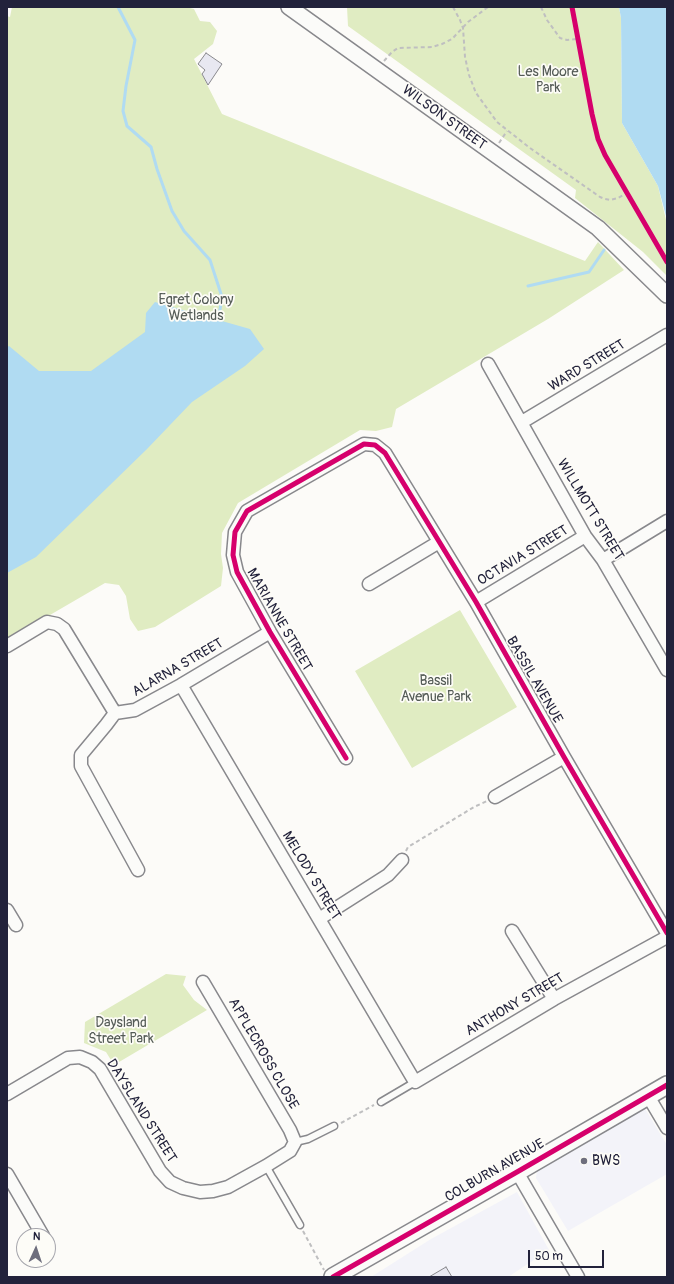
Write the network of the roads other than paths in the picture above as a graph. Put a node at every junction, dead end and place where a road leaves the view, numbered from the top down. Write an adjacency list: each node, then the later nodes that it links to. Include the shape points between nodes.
1 (289, 7): 2 (street, WILSON STREET, via 598,228)
2 (667, 295)
3 (667, 335): 5 (street, WARD STREET)
4 (488, 364): 5 (street, WILLMOTT STREET)
5 (522, 422): 8 (street, WILLMOTT STREET)
6 (375, 445): 9 (street, BASSIL AVENUE, via 385,453); 13 (street, MARIANNE STREET, via 364,444 247,511 235,532 233,555 237,572)
7 (667, 521): 10 (street)
8 (585, 536): 10 (street, WILLMOTT STREET); 12 (street, OCTAVIA STREET)
9 (439, 542): 11 (street); 12 (street, BASSIL AVENUE)
10 (603, 560): 15 (street, WILLMOTT STREET)
11 (369, 584)
12 (476, 602): 18 (street, BASSIL AVENUE)
13 (270, 632): 16 (street, ALARNA STREET); 19 (street, MARIANNE STREET)
14 (7, 646): 17 (street, via 48,622 57,624 64,629)
15 (667, 670)
16 (181, 685): 17 (street, ALARNA STREET, via 135,710); 24 (street, MELODY STREET)
17 (114, 713): 22 (street, via 81,755 81,766)
18 (564, 757): 20 (street); 27 (street, BASSIL AVENUE)
19 (346, 758)
20 (495, 797)
21 (402, 860): 24 (street, via 388,875)
22 (138, 870)
23 (7, 910): 25 (street)
24 (319, 919): 31 (street, MELODY STREET)
25 (16, 925)
26 (512, 931): 30 (street)
27 (667, 933)
28 (667, 937): 30 (street, ANTHONY STREET)
29 (203, 982): 38 (street, APPLECROSS CLOSE)
30 (554, 999): 31 (street, ANTHONY STREET)
31 (415, 1082): 35 (lane, ANTHONY STREET)
32 (667, 1085): 34 (main road, COLBURN AVENUE)
33 (7, 1094): 39 (street, DAYSLAND STREET, via 68,1058 80,1057 100,1069 160,1171 170,1182 189,1190 213,1191 228,1187)
34 (648, 1096): 37 (street); 40 (main road, COLBURN AVENUE)
35 (381, 1102)
36 (334, 1126): 38 (lane, DAYSLAND STREET, via 308,1139)
37 (667, 1128)
38 (295, 1142): 39 (street, DAYSLAND STREET, via 290,1151)
39 (266, 1166): 42 (lane)
40 (517, 1172): 44 (main road, COLBURN AVENUE); 45 (street)
41 (7, 1174): 43 (street)
42 (300, 1225)
43 (38, 1228)
44 (329, 1273)
45 (578, 1277)

